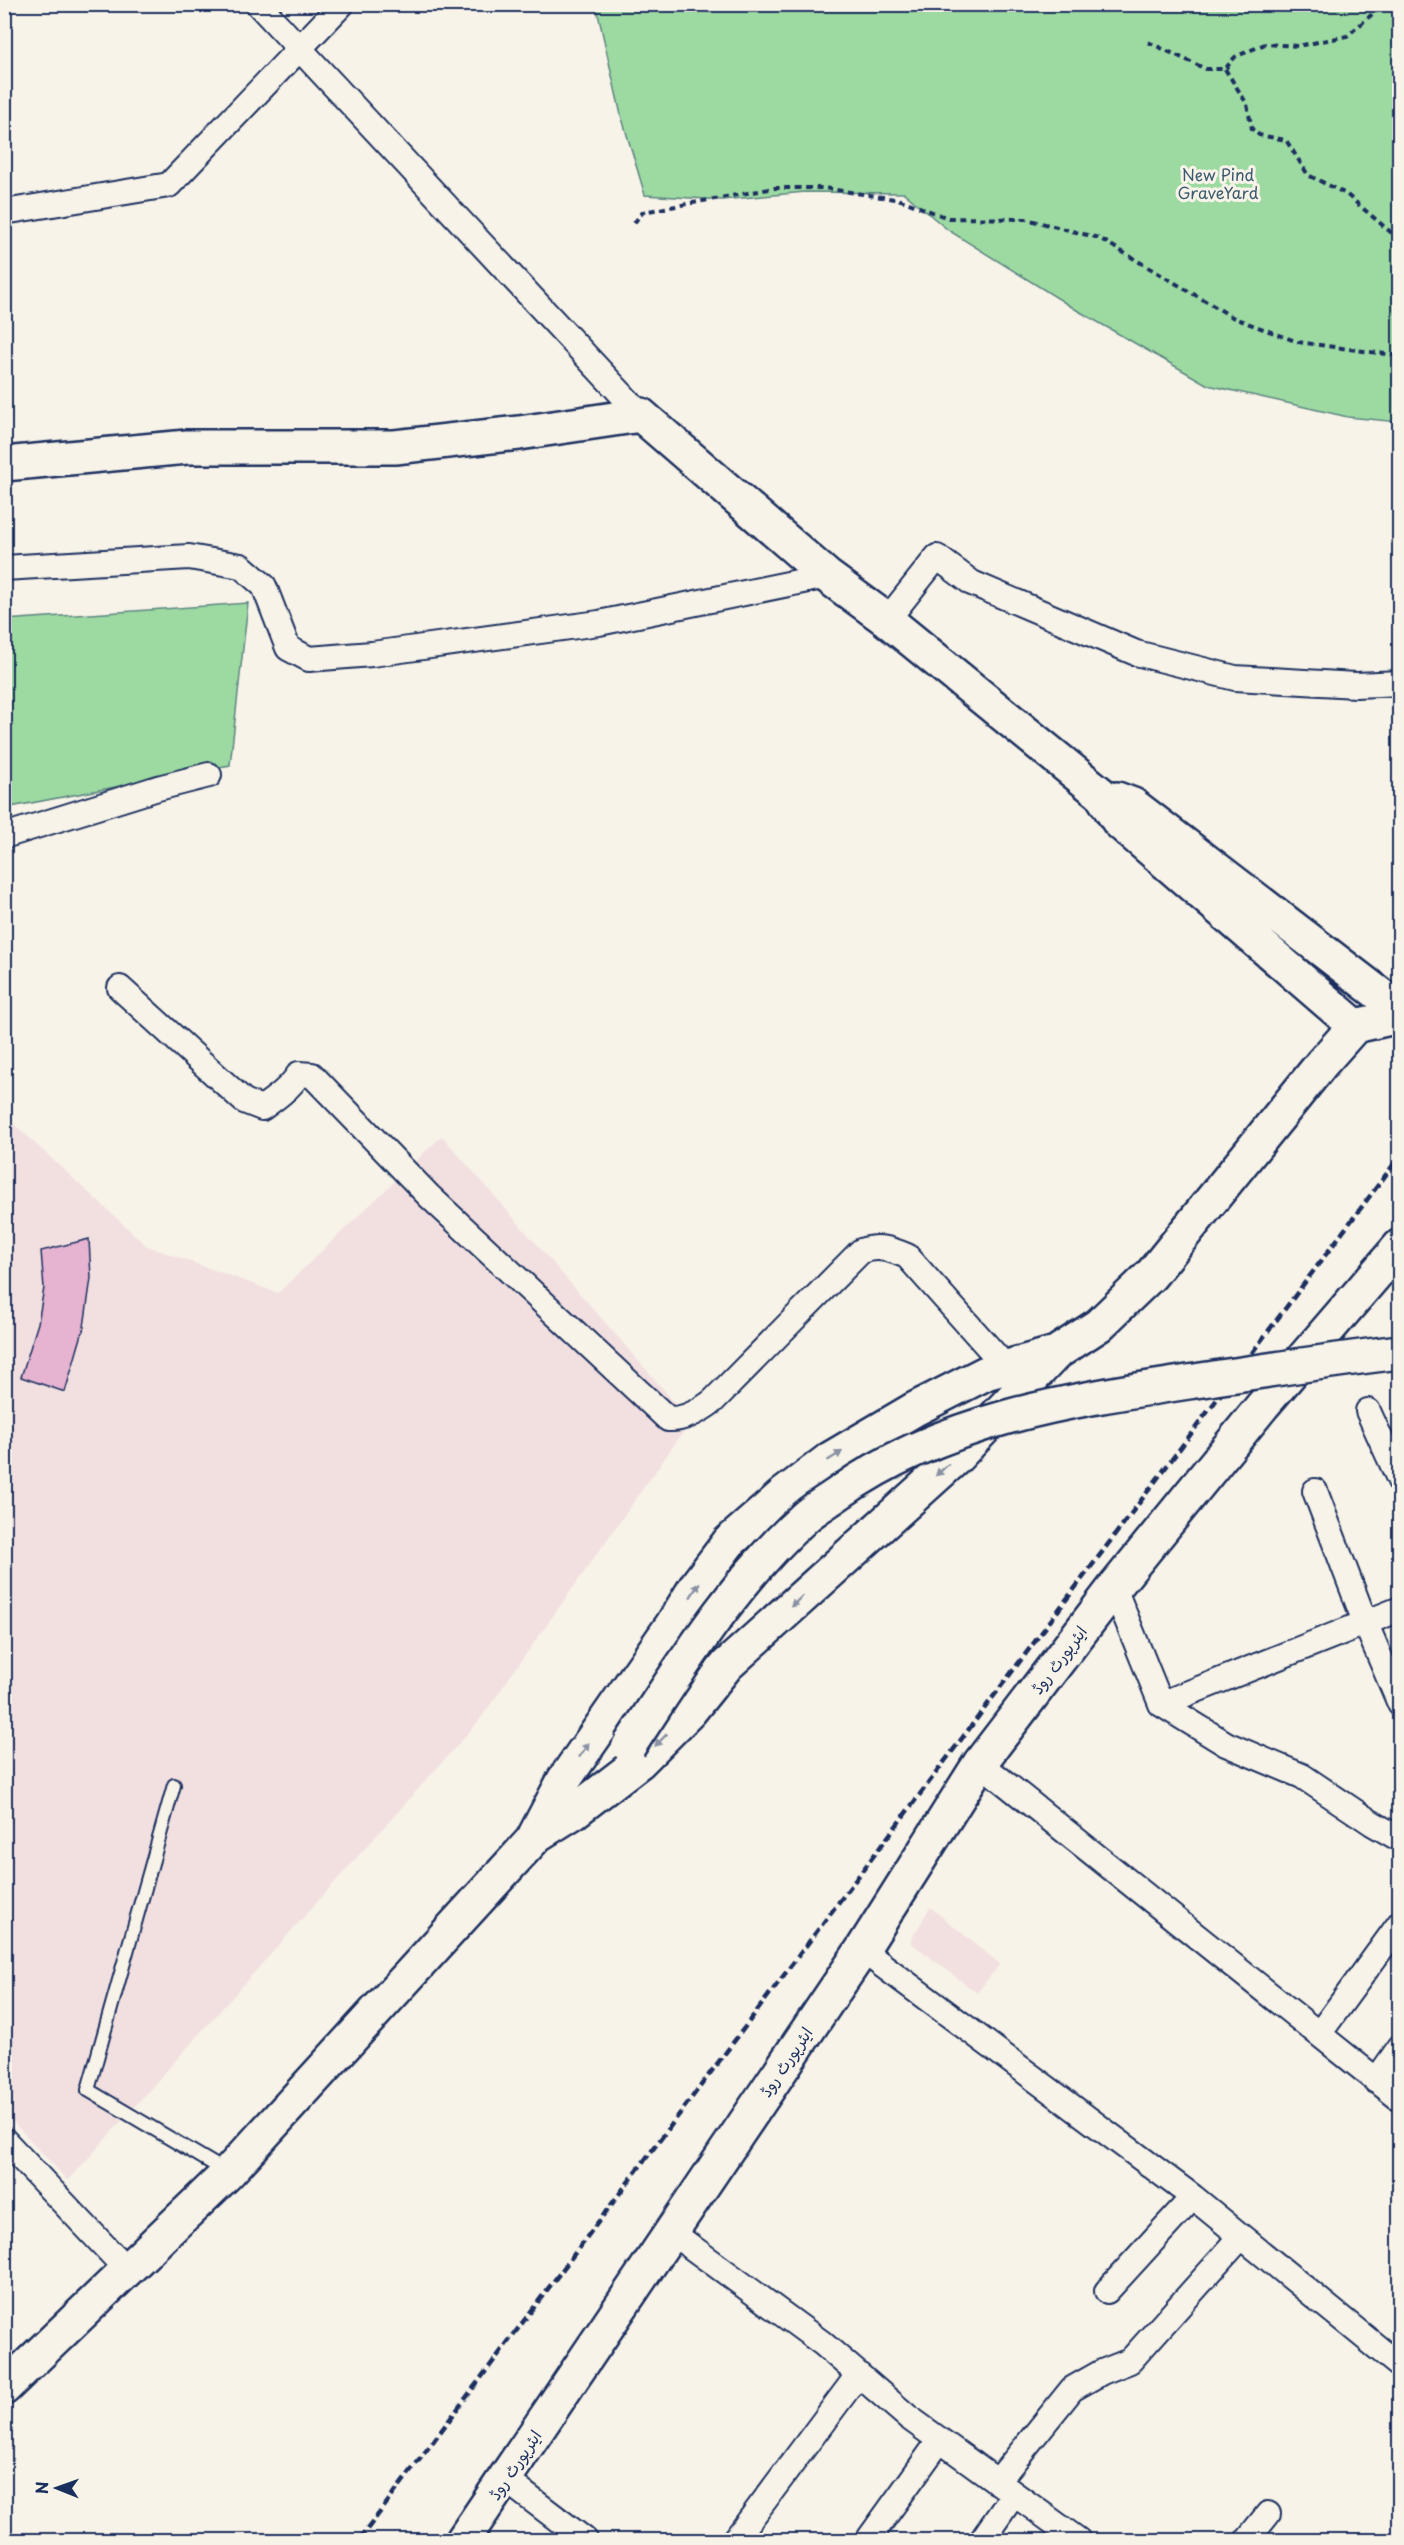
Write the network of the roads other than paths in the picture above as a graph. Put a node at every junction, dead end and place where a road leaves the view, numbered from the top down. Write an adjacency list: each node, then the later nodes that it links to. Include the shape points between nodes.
1 (258, 4): 3 (street)
2 (342, 4): 3 (street)
3 (299, 49): 4 (street, via 169,185); 5 (street)
4 (4, 212)
5 (641, 415): 6 (main road, via 395,447 187,447); 8 (main road)
6 (4, 464)
7 (4, 568): 8 (street, via 189,557 241,566 264,586 288,648 309,659 599,623)
8 (827, 576): 9 (main road)
9 (887, 620): 10 (street, via 937,557 972,583 1136,653 1235,678 1356,685); 12 (main road)
10 (1400, 683)
11 (209, 775): 13 (street)
12 (1101, 794): 15 (main road, via 1133,805); 17 (main road, via 1119,822)
13 (4, 836)
14 (120, 988): 21 (street, via 255,1107 262,1108 271,1102 299,1074 312,1074 429,1196 668,1419 700,1411 713,1401 861,1251 872,1247 885,1247 907,1256)
15 (1400, 1010)
16 (1400, 1016): 17 (main road)
17 (1355, 1026): 20 (main road, via 1151,1275 1100,1325)
18 (1396, 1253): 25 (main road, ایئرپورٹ روڈ, via 1263,1405)
19 (1400, 1352): 32 (main road, bridge, via 1081,1398 984,1423 919,1446 871,1470 806,1516 764,1558 727,1601 629,1746)
20 (1056, 1353): 21 (main road); 32 (main road, one-way to 32, via 955,1459 727,1665 690,1712 639,1762)
21 (1005, 1366): 32 (main road, one-way to 21, via 564,1780 729,1542 830,1459 915,1410)
22 (1368, 1411): 23 (street)
23 (1400, 1481)
24 (1315, 1491): 27 (street)
25 (1114, 1588): 28 (street); 30 (main road, ایئرپورٹ روڈ)
26 (1400, 1609): 27 (street)
27 (1365, 1622): 28 (street); 29 (street)
28 (1161, 1704): 33 (street, via 1226,1744 1302,1776)
29 (1400, 1704)
30 (980, 1763): 35 (main road, ایئرپورٹ روڈ); 36 (street)
31 (174, 1785): 41 (lane, via 88,2090)
32 (534, 1837): 41 (main road)
33 (1400, 1839)
34 (1400, 1923): 36 (street)
35 (862, 1950): 42 (street); 43 (main road, ایئرپورٹ روڈ)
36 (1318, 2034): 38 (street)
37 (1400, 2047): 38 (street)
38 (1376, 2080): 39 (street)
39 (1400, 2099)
40 (4, 2140): 45 (street)
41 (228, 2173): 45 (main road)
42 (1193, 2197): 44 (street); 46 (street)
43 (671, 2232): 48 (street, via 822,2343); 51 (main road, ایئرپورٹ روڈ)
44 (1241, 2236): 47 (street); 52 (street, via 1130,2361 1072,2390)
45 (127, 2270): 49 (main road)
46 (1107, 2291)
47 (1400, 2366)
48 (858, 2375): 50 (street); 56 (street)
49 (4, 2388)
50 (940, 2440): 52 (street); 57 (street)
51 (506, 2480): 54 (main road, ایئرپورٹ روڈ); 55 (street)
52 (1006, 2488): 58 (street); 59 (street)
53 (1268, 2514): 60 (street)
54 (463, 2541)
55 (585, 2541)
56 (735, 2541)
57 (868, 2541)
58 (982, 2541)
59 (1078, 2541)
60 (1247, 2541)

